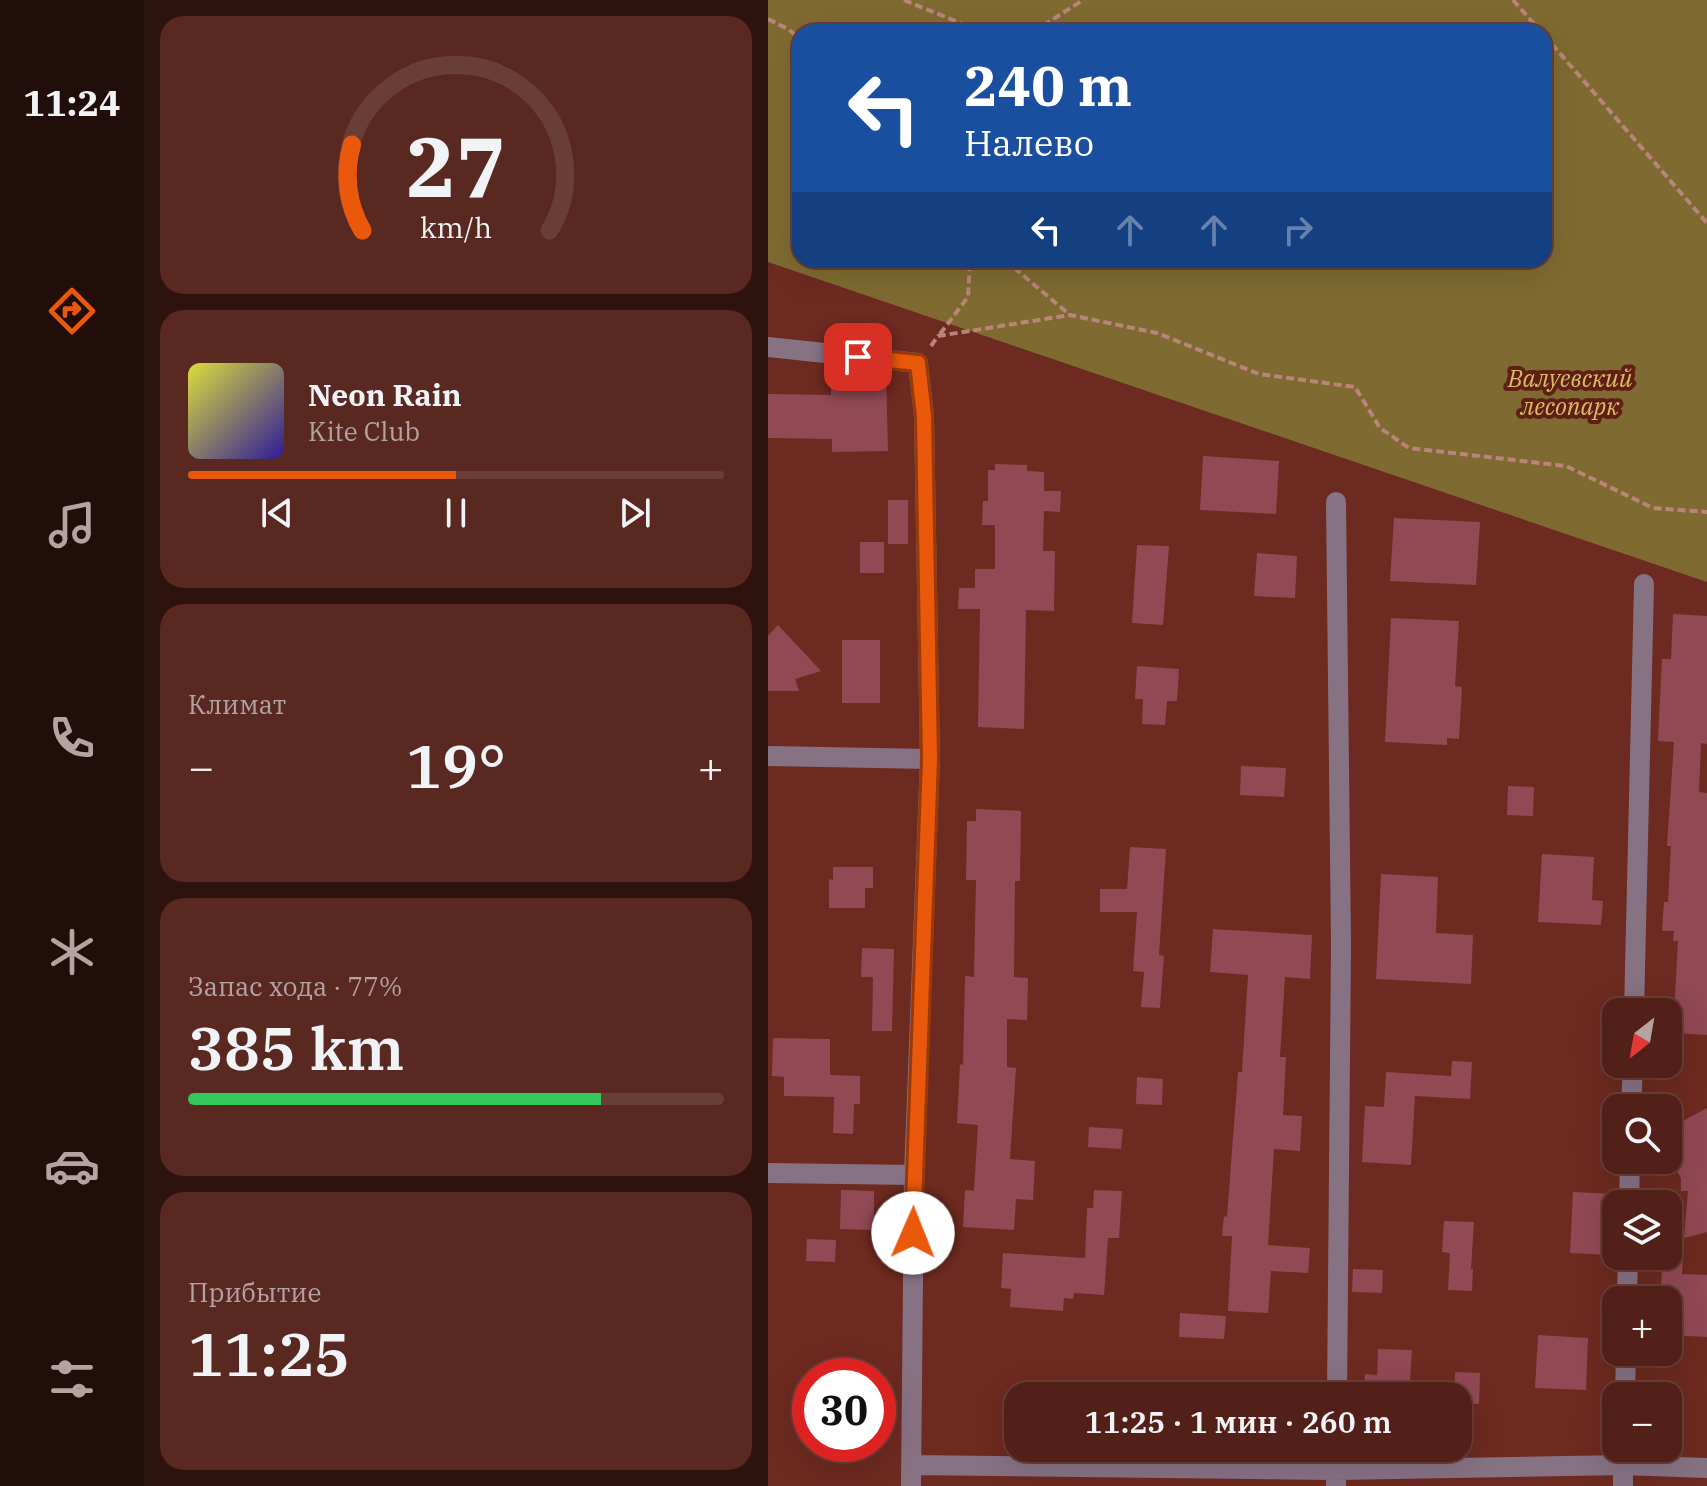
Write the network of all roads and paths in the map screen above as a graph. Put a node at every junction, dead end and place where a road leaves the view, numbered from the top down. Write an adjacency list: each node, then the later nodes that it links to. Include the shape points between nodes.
1 (904, 0): 5 (path)
2 (1083, 0): 6 (path)
3 (1513, 0): 7 (path)
4 (768, 19): 8 (path)
5 (962, 24)
6 (1046, 24)
7 (1534, 24)
8 (792, 32)
9 (1552, 44): 10 (path)
10 (1707, 223)
11 (970, 268): 14 (path, via 968,297)
12 (1014, 268): 13 (path)
13 (1070, 315): 14 (path); 18 (path, via 1157,333 1259,374 1355,387 1380,428 1409,448 1566,466 1653,508)
14 (938, 336): 16 (path)
15 (768, 347): 16 (street)
16 (918, 363): 21 (street, via 924,416)
17 (1336, 502): 25 (street, via 1341,945)
18 (1707, 512)
19 (1644, 584): 22 (street)
20 (768, 756): 21 (street)
21 (930, 759): 24 (street)
22 (1634, 998)
23 (768, 1173): 24 (street)
24 (914, 1175): 29 (street)
25 (1337, 1382)
26 (1602, 1458): 31 (street)
27 (1623, 1462): 33 (street)
28 (1665, 1462): 30 (street)
29 (911, 1465): 31 (street); 32 (street)
30 (1707, 1468)
31 (1336, 1478)
32 (911, 1486)
33 (1623, 1486)

